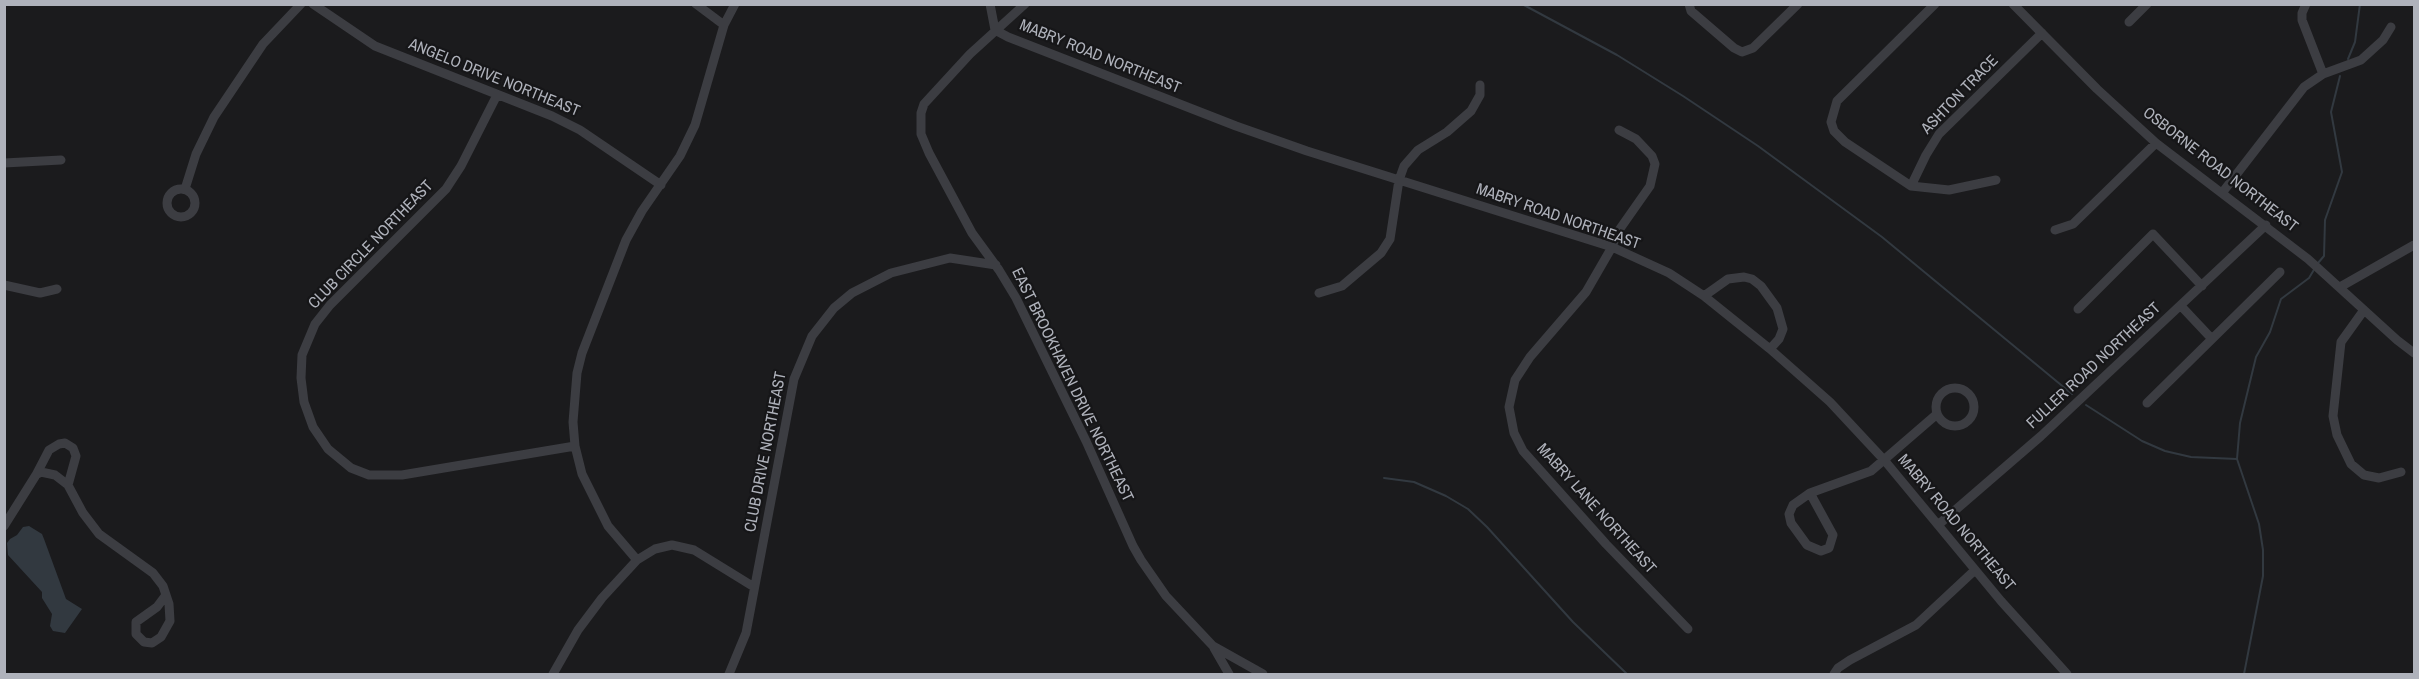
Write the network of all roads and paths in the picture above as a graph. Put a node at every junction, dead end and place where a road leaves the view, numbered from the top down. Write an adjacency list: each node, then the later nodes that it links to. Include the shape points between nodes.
1 (301, 4): 31 (street, via 263,44 214,117)
2 (313, 4): 20 (street, ANGELO DRIVE NORTHEAST, via 375,46)
3 (696, 4): 14 (street)
4 (735, 4): 14 (street)
5 (990, 4): 15 (street, MABRY ROAD NORTHEAST)
6 (1025, 4): 15 (street, EAST BROOKHAVEN DRIVE NORTHEAST)
7 (1689, 4): 8 (street, via 1691,11 1742,52 1753,48)
8 (1798, 4)
9 (1935, 4): 30 (street, via 1837,101 1832,112 1834,131 1845,142)
10 (2013, 4): 17 (street, OSBORNE ROAD NORTHEAST)
11 (2147, 4): 13 (street)
12 (2306, 4): 18 (street, via 2302,20)
13 (2129, 22)
14 (724, 25): 29 (street, via 695,125)
15 (999, 27): 27 (street, MABRY ROAD NORTHEAST, via 1033,47 1236,126); 37 (street, EAST BROOKHAVEN DRIVE NORTHEAST, via 924,104 920,123 929,153 972,233)
16 (2391, 27): 18 (street, via 2384,40 2361,60)
17 (2042, 33): 22 (street, OSBORNE ROAD NORTHEAST); 30 (street, ASHTON TRACE, via 1939,134)
18 (2323, 74): 32 (street, via 2297,95)
19 (1480, 85): 27 (street, via 1480,95 1471,111 1418,150 1404,166)
20 (497, 95): 29 (street, ANGELO DRIVE NORTHEAST, via 580,130); 53 (street, CLUB CIRCLE NORTHEAST, via 446,189 315,324 302,355 304,402 313,427 328,449 351,468 369,475 402,475)
21 (1619, 130): 26 (street, via 1644,146)
22 (2157, 143): 32 (street, OSBORNE ROAD NORTHEAST); 34 (street, via 2073,224)
23 (61, 160): 25 (street)
24 (1666, 162): 26 (street)
25 (4, 163)
26 (1655, 164): 36 (street, MABRY LANE NORTHEAST, via 1650,186 1617,233)
27 (1399, 180): 36 (street, MABRY ROAD NORTHEAST); 43 (street, via 1390,239 1381,252 1342,286)
28 (1996, 180): 30 (street, via 1948,190)
29 (661, 185): 53 (street, via 626,240 582,353 573,398)
30 (1911, 186)
31 (185, 189)
32 (2222, 193): 33 (street, OSBORNE ROAD NORTHEAST)
33 (2266, 225): 39 (street, OSBORNE ROAD NORTHEAST); 41 (street, FULLER ROAD NORTHEAST)
34 (2055, 230)
35 (2415, 245): 39 (street)
36 (1612, 247): 44 (street, MABRY ROAD NORTHEAST, via 1669,273); 65 (street, MABRY LANE NORTHEAST, via 1586,292 1515,380 1509,406 1514,433 1538,469)
37 (996, 265): 63 (street, CLUB DRIVE NORTHEAST, via 950,258 891,273 852,293 819,326 794,379); 66 (street, EAST BROOKHAVEN DRIVE NORTHEAST, via 1086,441 1133,546 1166,596)
38 (2280, 272): 48 (street)
39 (2336, 284): 47 (street, OSBORNE ROAD NORTHEAST)
40 (4, 285): 42 (street, via 40,293)
41 (2202, 286): 45 (street, FULLER ROAD NORTHEAST); 46 (street, via 2153,234)
42 (57, 289)
43 (1319, 293)
44 (1704, 296): 49 (street, MABRY ROAD NORTHEAST); 49 (street, via 1728,279 1744,277 1761,286 1777,308 1783,329)
45 (2181, 306): 48 (street); 59 (street, FULLER ROAD NORTHEAST)
46 (2078, 309)
47 (2364, 310): 50 (street, OSBORNE ROAD NORTHEAST); 55 (street, via 2341,342 2333,416 2337,435 2351,464 2364,475 2379,478)
48 (2212, 339): 51 (street)
49 (1770, 349): 54 (street, MABRY ROAD NORTHEAST, via 1830,402)
50 (2415, 353)
51 (2147, 403)
52 (1937, 414): 52 (street, via 1939,396 1950,389 1964,391 1974,405 1971,417 1960,425 1951,425); 54 (street)
53 (575, 446): 61 (street, via 599,513)
54 (1885, 461): 58 (street, via 1871,471); 59 (street, MABRY ROAD NORTHEAST)
55 (2401, 472)
56 (36, 475): 57 (street, via 51,473); 57 (street, via 49,450 65,443 76,456); 60 (street)
57 (68, 485): 64 (street, via 99,534 153,573)
58 (1810, 493): 58 (street, via 1793,505 1789,514 1807,545 1821,551 1828,548 1833,535)
59 (1938, 525): 62 (street, MABRY ROAD NORTHEAST)
60 (4, 526)
61 (637, 560): 63 (street, via 662,546 682,546); 67 (street, via 584,622)
62 (1975, 570): 71 (street, via 1916,624 1850,660); 72 (street, MABRY ROAD NORTHEAST)
63 (754, 587): 68 (street, CLUB DRIVE NORTHEAST, via 746,633)
64 (166, 595): 64 (street, via 136,622 136,634 144,642 156,641 167,627 170,611)
65 (1688, 629)
66 (1213, 646): 69 (street); 70 (street, EAST BROOKHAVEN DRIVE NORTHEAST)
67 (553, 675)
68 (729, 675)
69 (1229, 675)
70 (1263, 675)
71 (1834, 675)
72 (2067, 675)

